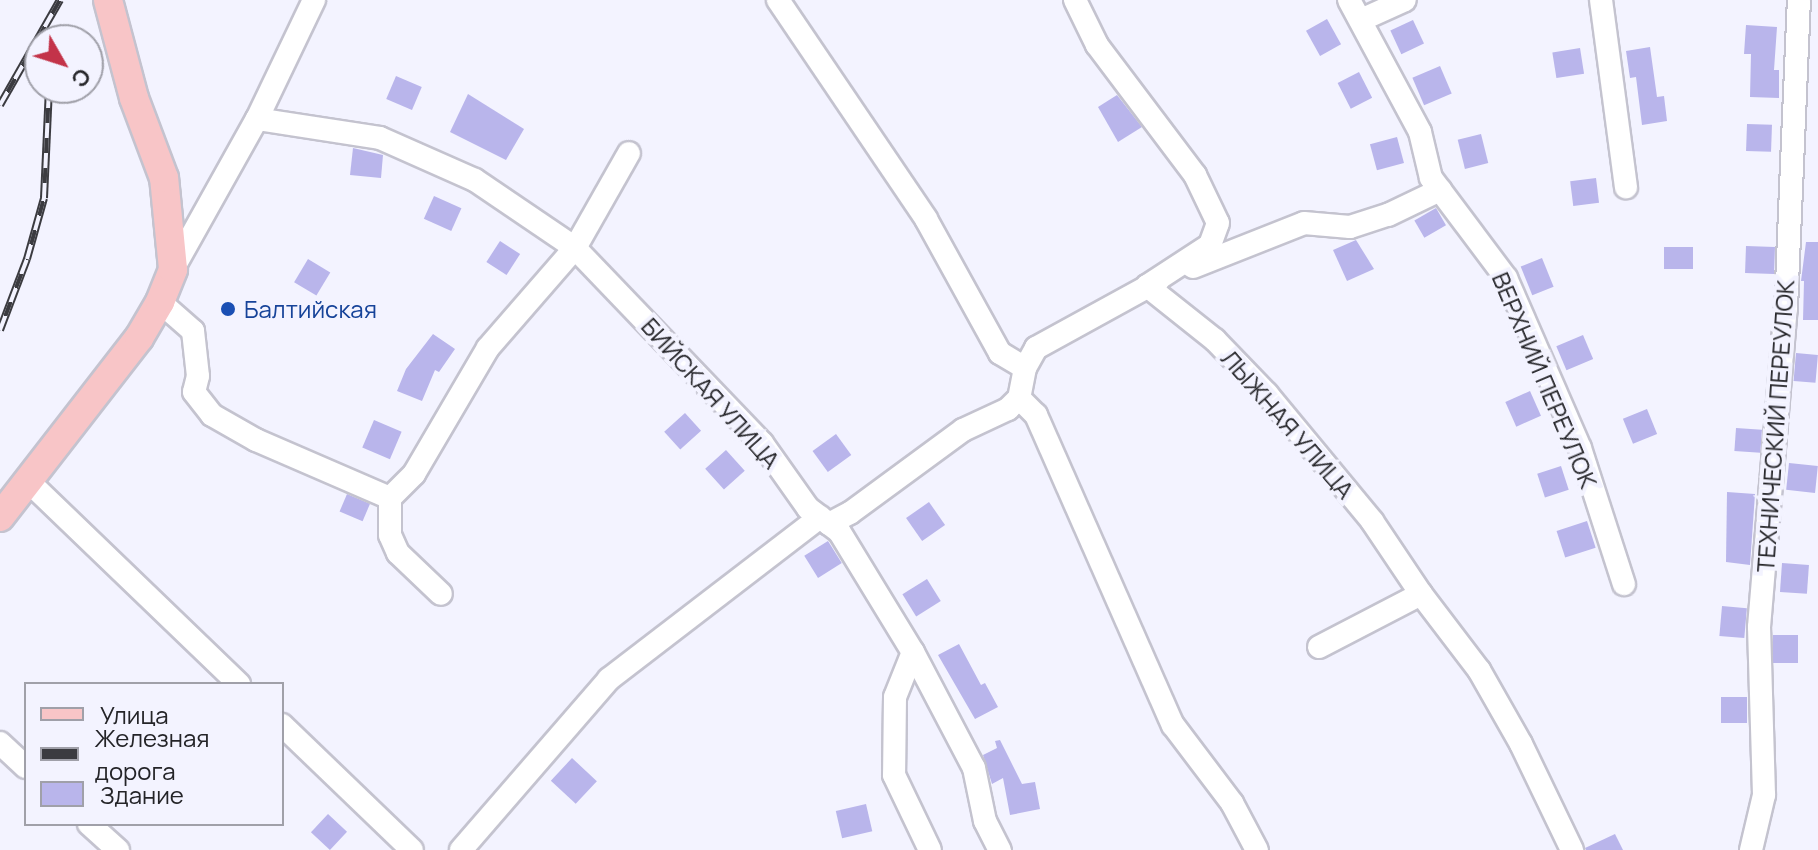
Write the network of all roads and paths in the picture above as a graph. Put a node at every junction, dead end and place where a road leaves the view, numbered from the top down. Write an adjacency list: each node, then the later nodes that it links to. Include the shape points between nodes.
1 (108, 0): 15 (main road, via 134,98 164,178)
2 (314, 0): 10 (street)
3 (778, 0): 18 (street, via 926,219 1000,353)
4 (1075, 0): 16 (street, via 1097,45 1195,175 1218,223 1210,245)
5 (1349, 0): 9 (street, ВЕРХНИЙ ПЕРЕУЛОК)
6 (1405, 0): 9 (street)
7 (1601, 0): 12 (street)
8 (1799, 0): 41 (street, ТЕХНИЧЕСКИЙ ПЕРЕУЛОК, via 1786,308 1759,627 1764,795)
9 (1361, 20): 13 (street, ВЕРХНИЙ ПЕРЕУЛОК, via 1420,132 1431,178)
10 (257, 119): 14 (street, БИЙСКАЯ УЛИЦА, via 380,138 475,180); 15 (street)
11 (629, 153): 14 (street)
12 (1626, 187)
13 (1440, 190): 16 (street, via 1350,227 1304,223); 24 (street, ВЕРХНИЙ ПЕРЕУЛОК, via 1506,278 1580,448)
14 (575, 248): 21 (street, via 488,348 414,474); 23 (street, БИЙСКАЯ УЛИЦА, via 762,443 808,508)
15 (173, 269): 17 (main road)
16 (1147, 286): 18 (street, via 1036,348); 26 (street, ЛЫЖНАЯ УЛИЦА, via 1215,340 1267,394 1372,521)
17 (160, 302): 20 (main road, via 139,338); 21 (street, via 193,331 198,376 194,392 212,415 269,446)
18 (1025, 368): 19 (street)
19 (1019, 398): 23 (street, via 1008,409 963,430 850,513); 39 (street, via 1036,415 1173,725 1232,803)
20 (28, 481): 22 (main road); 29 (street)
21 (390, 498): 25 (street, via 390,535 398,553)
22 (0, 517)
23 (825, 520): 28 (street, БИЙСКАЯ УЛИЦА, via 839,531); 36 (street, via 609,679)
24 (1624, 584)
25 (441, 594)
26 (1421, 594): 27 (street); 40 (street, ЛЫЖНАЯ УЛИЦА, via 1479,670)
27 (1319, 647)
28 (913, 652): 37 (street, via 895,697 894,775); 38 (street, БИЙСКАЯ УЛИЦА, via 974,768 985,821)
29 (237, 682)
30 (284, 727): 35 (street)
31 (0, 743): 32 (street)
32 (24, 765)
33 (91, 826): 34 (street)
34 (118, 850)
35 (412, 850)
36 (461, 850)
37 (930, 850)
38 (1000, 850)
39 (1257, 850)
40 (1572, 850)
41 (1751, 850)

